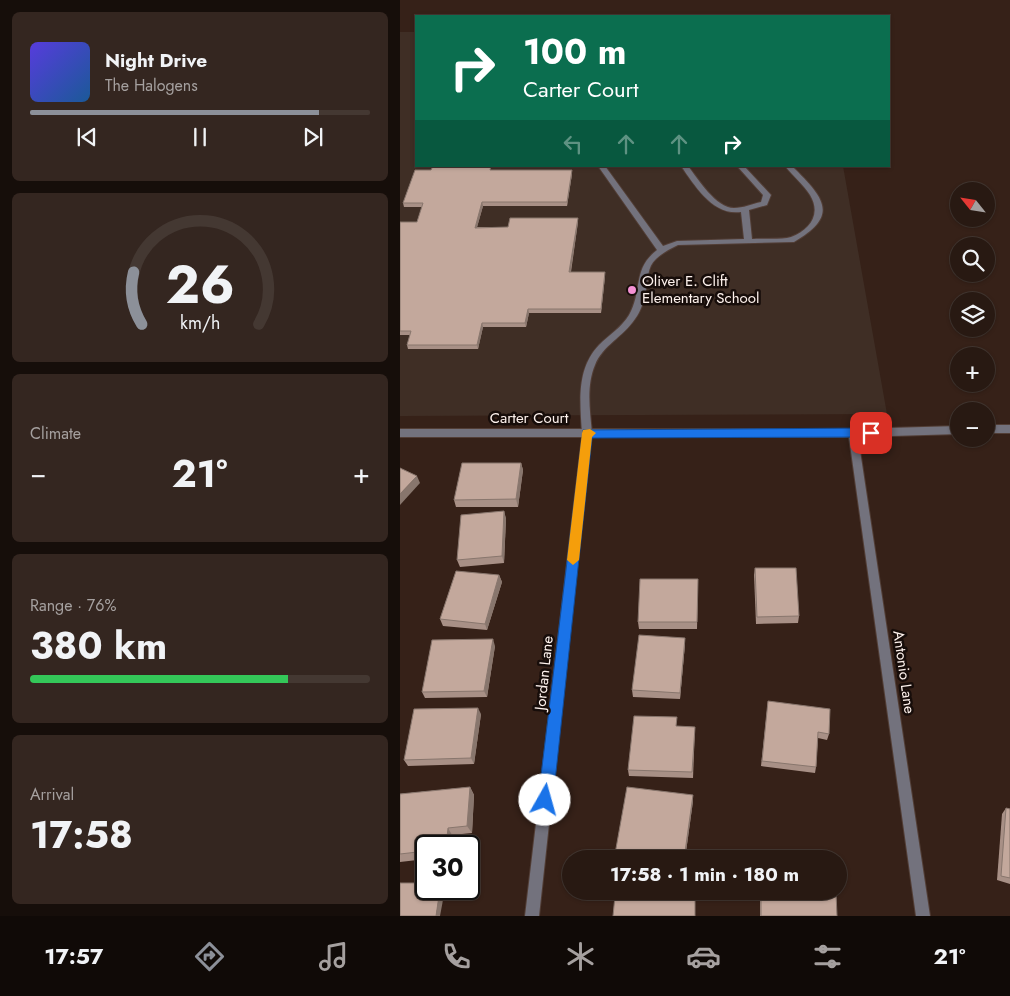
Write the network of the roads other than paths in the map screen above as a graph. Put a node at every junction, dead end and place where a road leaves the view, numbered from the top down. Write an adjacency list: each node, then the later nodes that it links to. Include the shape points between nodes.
1 (602, 167): 7 (street)
2 (685, 167): 5 (street, via 718,205 729,210)
3 (741, 167): 5 (street, via 767,195 764,203)
4 (789, 167): 6 (street, via 818,199 817,222 806,233 791,240)
5 (745, 209): 6 (street)
6 (748, 241): 7 (street, via 677,243)
7 (661, 249): 11 (street, Jordan Lane, via 649,258 640,302 632,318 590,364 586,382)
8 (995, 429): 9 (street)
9 (1010, 429)
10 (950, 430): 12 (street, Carter Court)
11 (587, 433): 12 (street, Carter Court); 13 (street, Carter Court); 14 (street, Jordan Lane)
12 (853, 433): 15 (street, Antonio Lane)
13 (400, 434)
14 (532, 916)
15 (922, 916)

